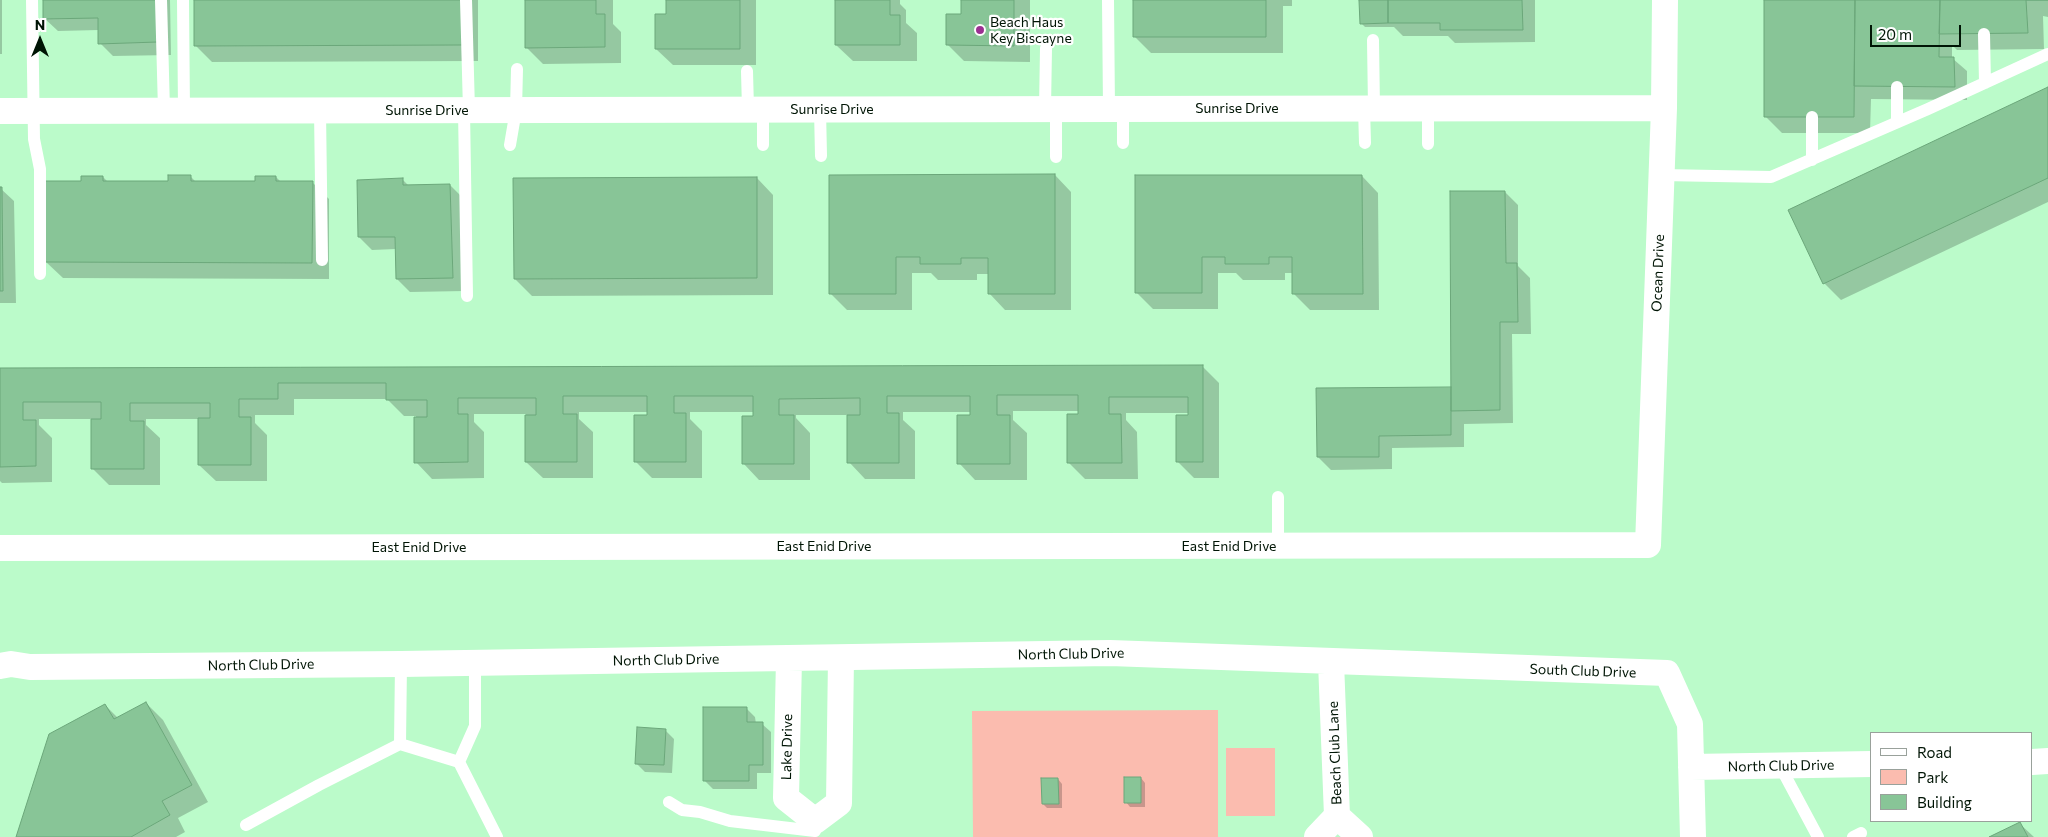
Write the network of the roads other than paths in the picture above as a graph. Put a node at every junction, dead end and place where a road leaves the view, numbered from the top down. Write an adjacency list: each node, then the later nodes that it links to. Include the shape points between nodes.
1 (32, 0): 27 (lane)
2 (161, 0): 22 (lane)
3 (183, 0): 22 (lane)
4 (466, 0): 24 (lane)
5 (1108, 0): 21 (lane)
6 (1665, 0): 17 (street, Ocean Drive)
7 (1984, 34): 13 (lane)
8 (1373, 40): 15 (lane)
9 (1046, 48): 20 (lane)
10 (2048, 54): 13 (lane)
11 (516, 69): 25 (lane)
12 (747, 71): 18 (lane)
13 (1985, 83): 29 (lane)
14 (1897, 86): 29 (lane)
15 (1369, 108): 16 (street, Sunrise Drive); 21 (street, Sunrise Drive); 31 (lane)
16 (1428, 108): 17 (street, Sunrise Drive); 32 (lane)
17 (1664, 108): 38 (street, Ocean Drive)
18 (755, 109): 19 (street, Sunrise Drive); 25 (street, Sunrise Drive); 34 (lane)
19 (820, 109): 20 (street, Sunrise Drive); 35 (lane)
20 (1050, 109): 21 (street, Sunrise Drive); 36 (lane)
21 (1116, 109): 30 (lane)
22 (174, 110): 23 (street, Sunrise Drive); 27 (street, Sunrise Drive)
23 (320, 110): 24 (street, Sunrise Drive); 39 (lane)
24 (467, 110): 25 (street, Sunrise Drive); 41 (lane)
25 (516, 110): 33 (lane)
26 (0, 111): 27 (street, Sunrise Drive)
27 (34, 111): 40 (lane, via 34,139 40,169)
28 (1812, 117): 37 (lane)
29 (1897, 122): 37 (lane)
30 (1123, 143)
31 (1365, 144)
32 (1428, 144)
33 (510, 145)
34 (763, 145)
35 (821, 156)
36 (1056, 157)
37 (1812, 160): 38 (lane, via 1771,177)
38 (1661, 175): 43 (street, Ocean Drive)
39 (322, 260)
40 (40, 274)
41 (467, 296)
42 (1278, 497): 44 (lane)
43 (1648, 545): 44 (street, East Enid Drive)
44 (1278, 546): 45 (street, East Enid Drive)
45 (0, 548)
46 (841, 658): 47 (street, North Club Drive); 48 (street, North Club Drive, via 1110,653); 62 (street, via 839,803)
47 (788, 659): 49 (street, North Club Drive); 62 (street, Lake Drive, via 786,798)
48 (1331, 662): 58 (street, South Club Drive, via 1667,673 1690,724); 60 (street, Beach Club Lane)
49 (475, 663): 50 (street, North Club Drive); 53 (lane, via 475,726)
50 (401, 664): 51 (street, North Club Drive); 52 (lane)
51 (0, 666)
52 (400, 744): 53 (lane); 61 (lane)
53 (458, 762): 63 (lane)
54 (2033, 762): 55 (street)
55 (2048, 762)
56 (1870, 764): 57 (street, North Club Drive)
57 (1780, 766): 58 (street, North Club Drive); 67 (lane)
58 (1691, 767): 66 (street, South Club Drive)
59 (669, 802): 62 (lane, via 682,810 730,822)
60 (1337, 816): 64 (street, Beach Club Lane); 65 (street)
61 (246, 824)
62 (815, 830)
63 (498, 837)
64 (1317, 837)
65 (1360, 837)
66 (1693, 837)
67 (1818, 837)

